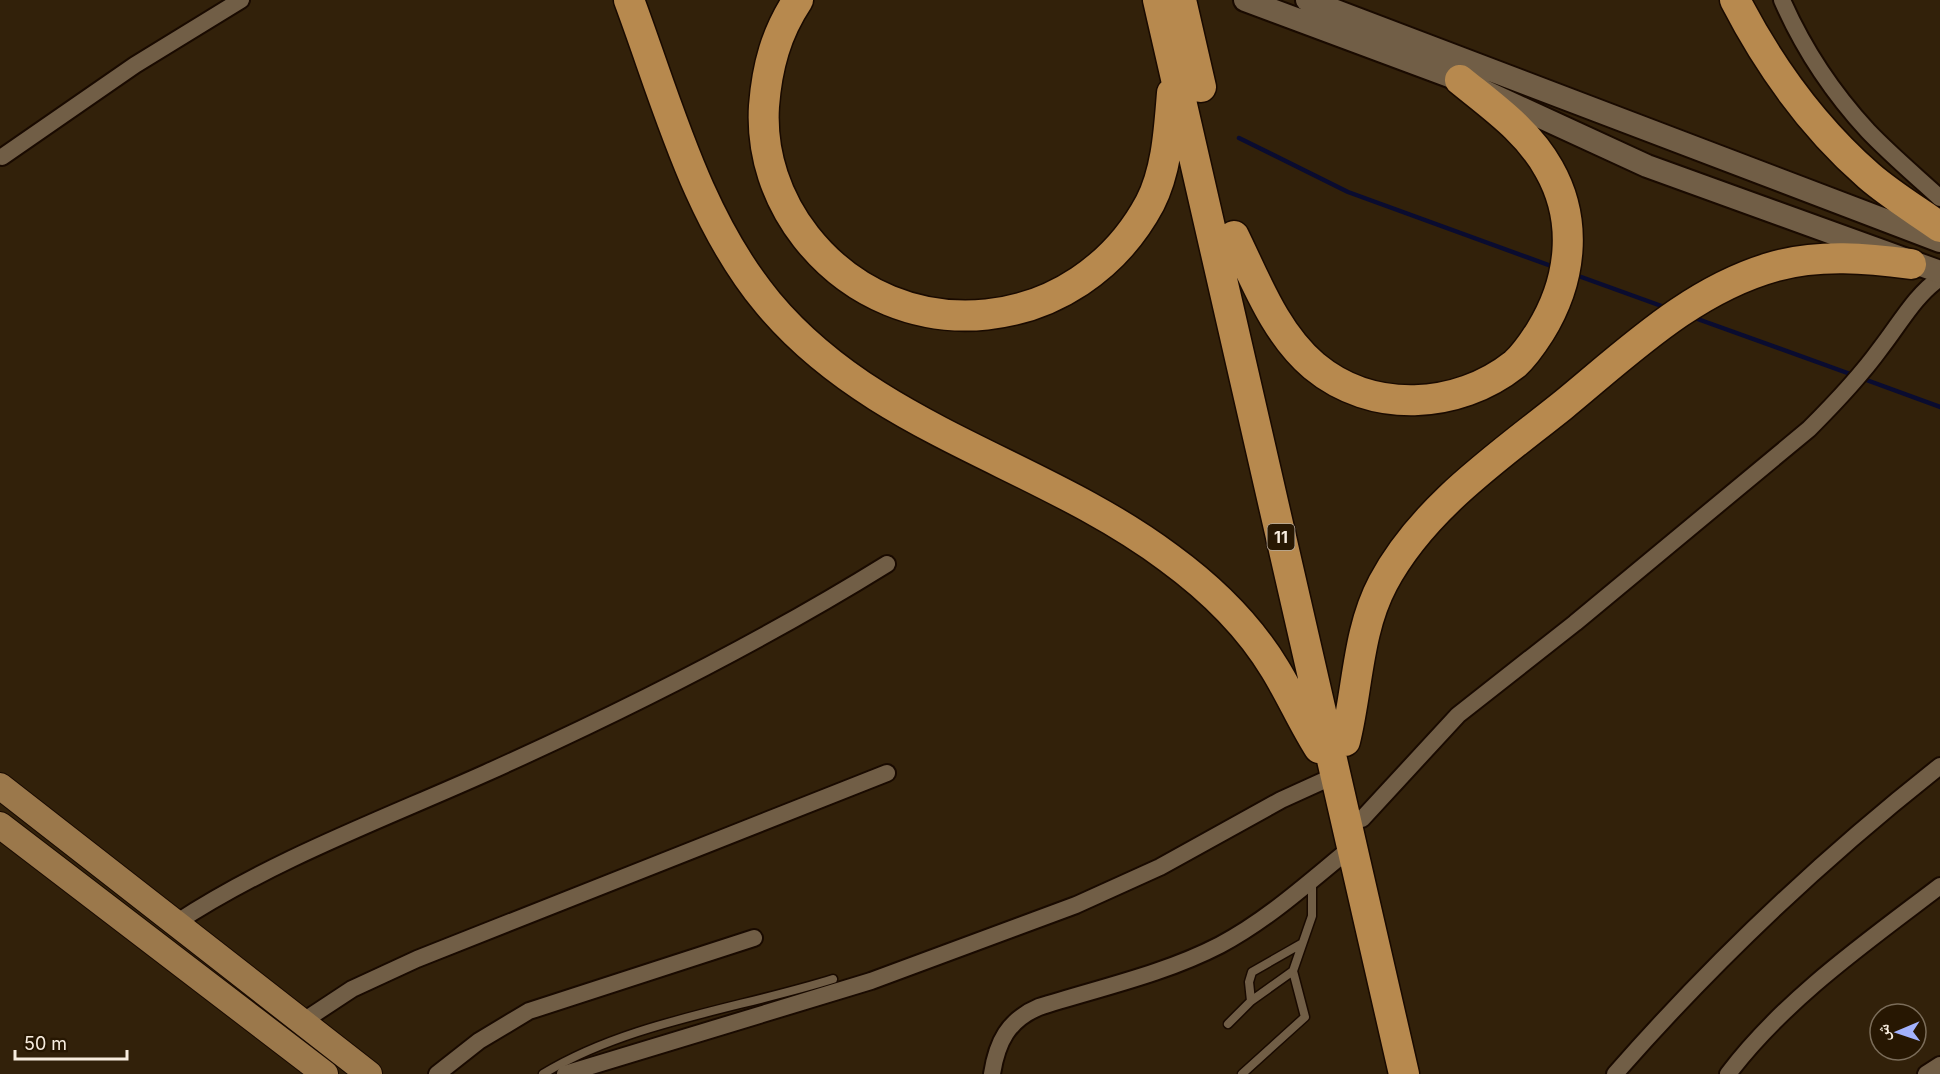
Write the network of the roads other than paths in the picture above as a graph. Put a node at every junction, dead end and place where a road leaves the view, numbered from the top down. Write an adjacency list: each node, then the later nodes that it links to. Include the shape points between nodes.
1 (241, 0): 12 (street, via 119,75)
2 (629, 0): 24 (highway, via 713,219 750,281 787,325 836,369 892,408 1105,516 1187,572 1236,618 1263,651)
3 (798, 0): 10 (highway, via 771,55 766,88 765,138 780,196 813,246 843,275 896,304 933,314 972,316 1015,310 1071,286 1116,251 1150,202 1159,179 1169,126)
4 (1158, 0): 10 (highway, 11)
5 (1181, 0): 15 (highway, 11)
6 (1245, 0): 11 (main road)
7 (1307, 0): 16 (main road)
8 (1735, 0): 14 (highway, via 1785,84 1826,133 1869,176)
9 (1782, 0): 13 (street, via 1815,62 1850,110 1887,151)
10 (1174, 60): 24 (highway, 11)
11 (1460, 80): 15 (highway, via 1508,119 1539,152 1559,192 1568,236 1566,274 1554,310 1516,363 1470,391 1437,399 1410,400 1359,393 1334,381 1293,344 1274,316); 17 (main road, via 1647,166)
12 (2, 157)
13 (1940, 198)
14 (1940, 227)
15 (1234, 236): 21 (highway, 11)
16 (1940, 241)
17 (1911, 264): 18 (main road); 21 (highway, via 1827,258 1754,273 1686,307 1457,491 1405,550 1383,583 1369,617)
18 (1940, 272)
19 (1940, 278): 26 (street, via 1923,292 1837,402 1758,474 1458,715)
20 (887, 564): 31 (street, via 766,636 667,688 307,852 220,895)
21 (1345, 741): 26 (highway, 11)
22 (1940, 766): 49 (street, via 1827,859 1757,924 1671,1010)
23 (887, 773): 37 (street, via 417,959 352,989)
24 (1335, 773): 28 (highway, 11); 44 (street, via 1160,867 1076,905 871,981)
25 (0, 786): 31 (main road)
26 (1362, 819): 48 (highway, 11)
27 (0, 825): 40 (main road)
28 (1352, 847): 29 (street); 47 (highway, 11)
29 (1312, 880): 33 (lane, via 1312,916); 45 (street, via 1254,924 1201,954 1029,1011 1000,1040)
30 (1940, 886): 50 (street, via 1827,972)
31 (176, 923): 37 (main road)
32 (754, 938): 42 (street, via 529,1011 479,1041)
33 (1301, 944): 34 (lane); 36 (lane, via 1252,972)
34 (1293, 970): 36 (lane); 46 (lane, via 1305,1011 1303,1020)
35 (833, 979): 43 (lane, via 642,1031 573,1056)
36 (1251, 1001): 38 (lane)
37 (302, 1022): 41 (main road)
38 (1228, 1024)
39 (1940, 1065): 51 (street)
40 (325, 1074)
41 (369, 1074)
42 (437, 1074)
43 (543, 1074)
44 (565, 1074)
45 (992, 1074)
46 (1242, 1074)
47 (1404, 1074)
48 (1419, 1074)
49 (1615, 1074)
50 (1728, 1074)
51 (1926, 1074)

